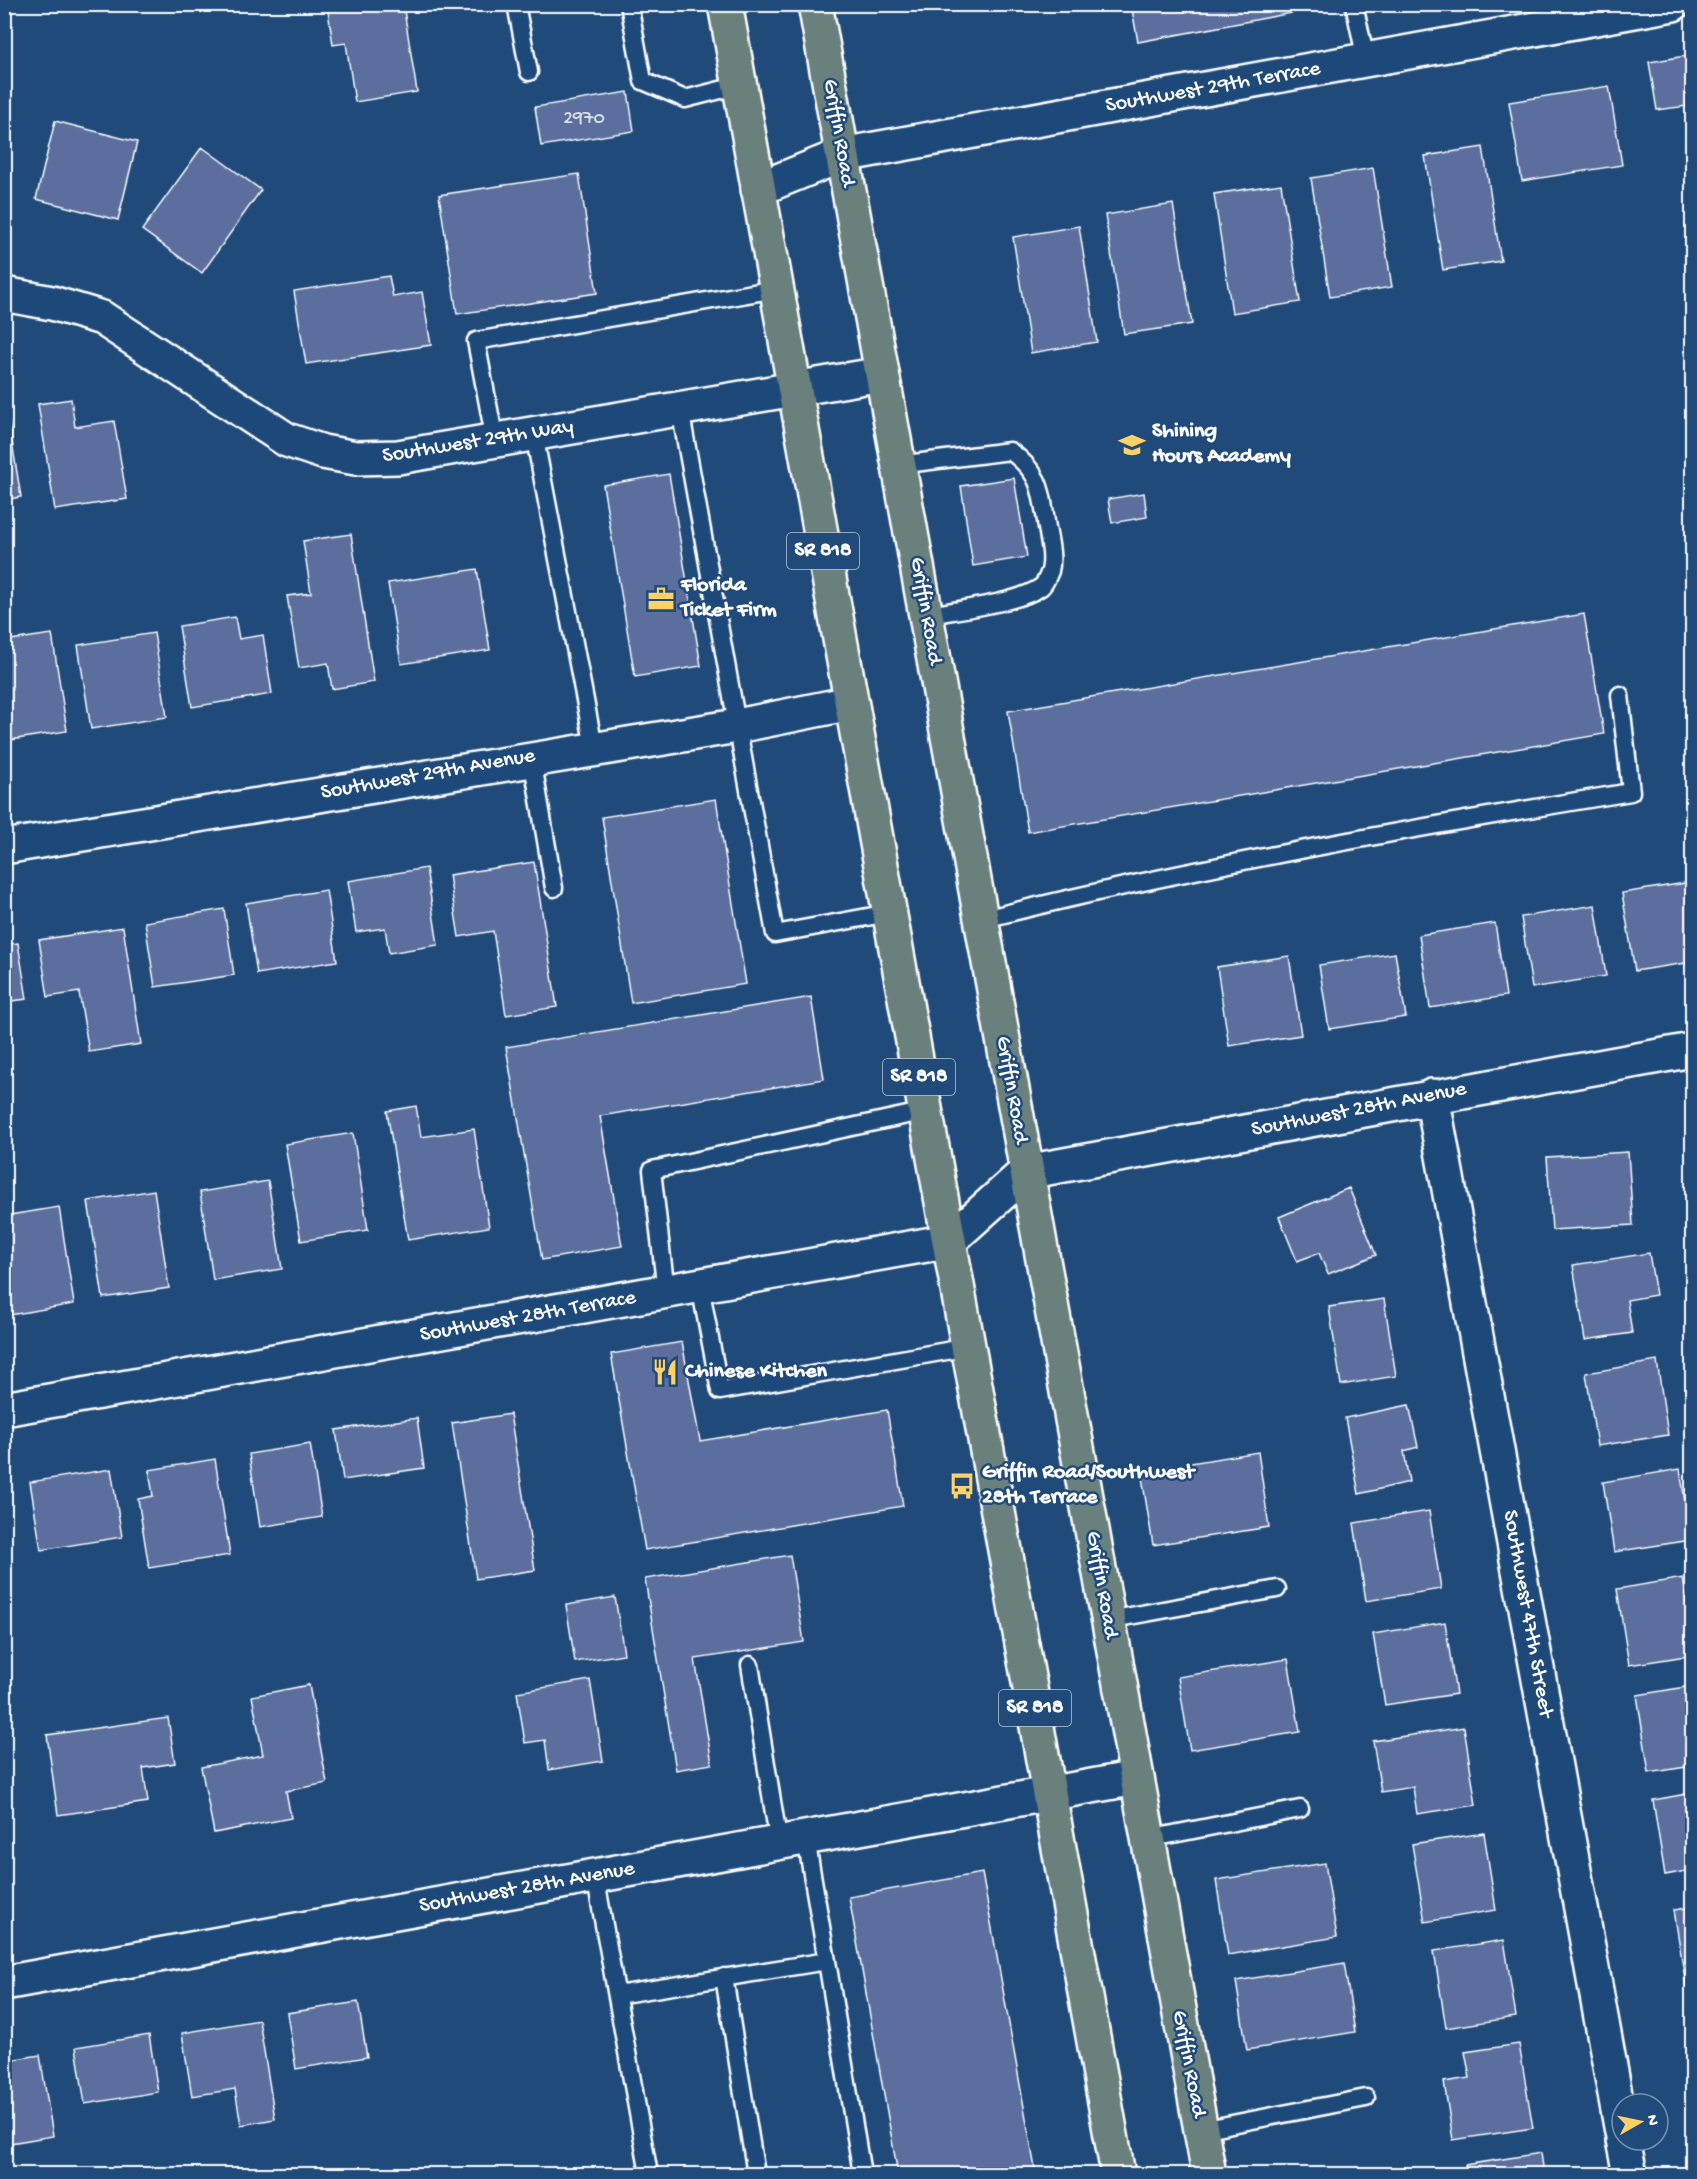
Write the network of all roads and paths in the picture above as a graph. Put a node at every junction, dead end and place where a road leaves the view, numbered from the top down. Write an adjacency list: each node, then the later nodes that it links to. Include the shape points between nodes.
1 (516, 4): 8 (lane)
2 (629, 4): 9 (lane, via 643,81 685,99)
3 (725, 4): 9 (main road, SR 818)
4 (815, 4): 10 (main road, Griffin Road)
5 (1354, 4): 7 (lane)
6 (1673, 4): 7 (street, Southwest 29th Terrace)
7 (1366, 60): 10 (street, Southwest 29th Terrace)
8 (529, 72)
9 (740, 85): 11 (main road, SR 818)
10 (842, 155): 11 (street, Southwest 29th Terrace); 14 (main road, Griffin Road)
11 (758, 189): 12 (main road, SR 818)
12 (776, 289): 15 (main road, SR 818); 18 (lane, via 476,341)
13 (4, 294): 18 (street, Southwest 29th Way, via 102,318 287,440 323,452 356,458 398,457)
14 (882, 375): 15 (street, Southwest 29th Way); 19 (main road, Griffin Road)
15 (794, 390): 16 (street, Southwest 29th Way); 22 (main road, SR 818)
16 (680, 409): 17 (street, Southwest 29th Way); 23 (lane)
17 (534, 434): 18 (street, Southwest 29th Way); 24 (lane)
18 (495, 441)
19 (898, 465): 20 (main road, Griffin Road); 20 (lane, via 1010,451 1037,478 1042,494 1051,555 1050,572 1043,586 1027,594)
20 (925, 616): 29 (main road, Griffin Road)
21 (1620, 695): 29 (lane, via 1631,792 1137,881)
22 (851, 703): 23 (street, Southwest 29th Avenue); 28 (main road, SR 818)
23 (736, 726): 24 (street, Southwest 29th Avenue); 28 (lane, via 775,934)
24 (594, 747): 25 (street, Southwest 29th Avenue)
25 (532, 758): 26 (street, Southwest 29th Avenue); 27 (lane)
26 (4, 847)
27 (554, 888)
28 (889, 913): 32 (main road, SR 818)
29 (980, 920): 33 (main road, Griffin Road)
30 (1692, 1050): 31 (street, Southwest 28th Avenue)
31 (1432, 1096): 33 (street, Southwest 28th Avenue); 52 (street, Southwest 47th Street)
32 (926, 1111): 34 (main road, SR 818); 36 (lane, via 651,1170)
33 (1026, 1172): 34 (street); 40 (main road, Griffin Road)
34 (950, 1241): 35 (street, Southwest 28th Terrace); 37 (main road, SR 818)
35 (700, 1286): 36 (street, Southwest 28th Terrace); 37 (lane, via 720,1391)
36 (666, 1292): 38 (street, Southwest 28th Terrace)
37 (969, 1347): 43 (main road, SR 818)
38 (4, 1409)
39 (1277, 1589): 40 (lane)
40 (1108, 1620): 42 (main road, Griffin Road)
41 (750, 1665): 46 (lane)
42 (1136, 1779): 43 (street, Southwest 28th Avenue); 45 (main road, Griffin Road)
43 (1050, 1794): 46 (street, Southwest 28th Avenue); 59 (main road, SR 818)
44 (1300, 1809): 45 (lane)
45 (1148, 1839): 54 (main road, Griffin Road)
46 (793, 1841): 47 (street, Southwest 28th Avenue); 48 (lane)
47 (595, 1875): 50 (street, Southwest 28th Avenue); 51 (lane)
48 (827, 1961): 49 (lane); 58 (lane)
49 (724, 1977): 51 (lane); 57 (lane)
50 (4, 1983)
51 (617, 1995): 56 (lane)
52 (1615, 2092)
53 (1365, 2098): 54 (lane)
54 (1201, 2130): 60 (main road, Griffin Road)
55 (1625, 2152): 61 (street)
56 (649, 2175)
57 (756, 2175)
58 (862, 2175)
59 (1118, 2175)
60 (1209, 2175)
61 (1630, 2175)

